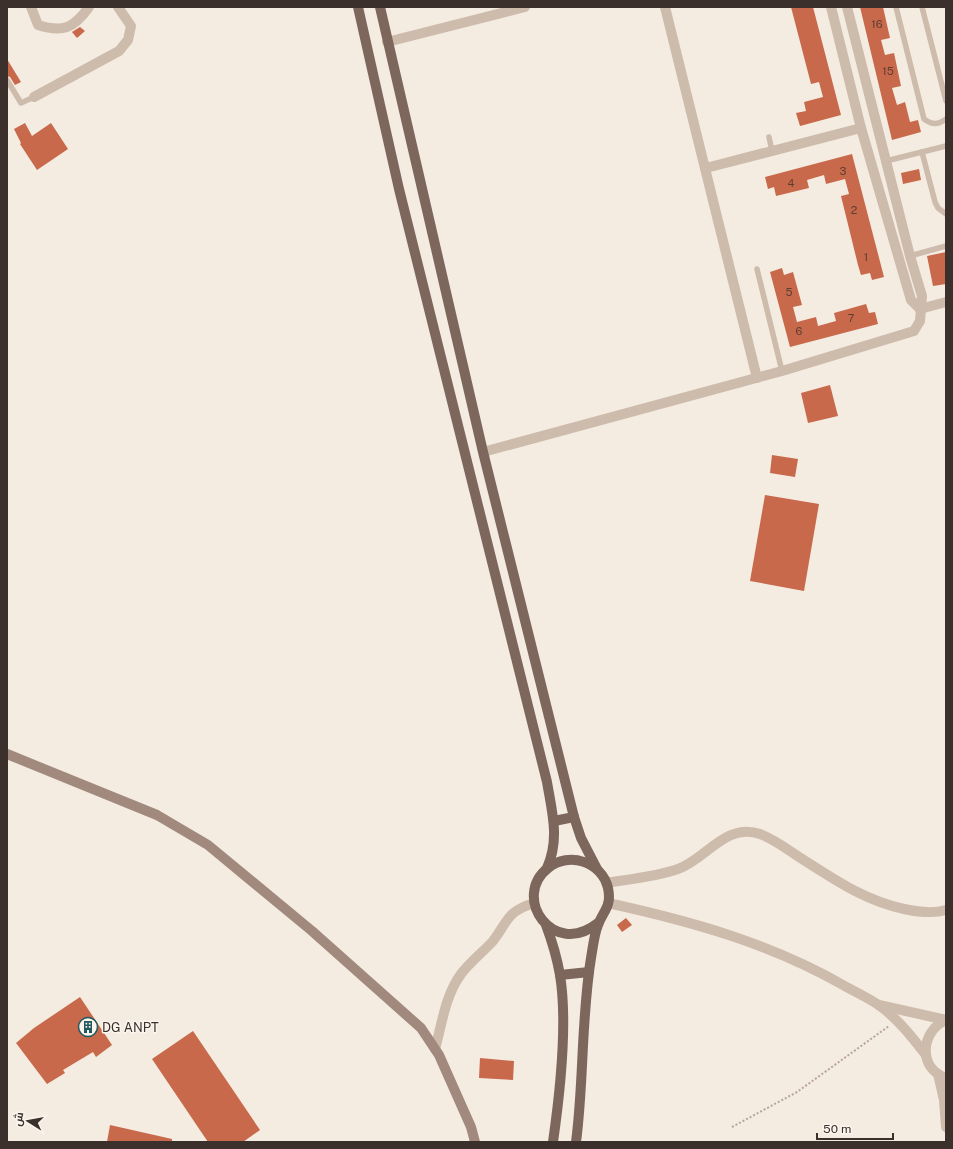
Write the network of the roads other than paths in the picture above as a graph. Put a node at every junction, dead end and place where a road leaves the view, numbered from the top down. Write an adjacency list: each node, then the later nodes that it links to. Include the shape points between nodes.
1 (30, 7): 2 (street, via 38,25 55,30 71,25)
2 (89, 7)
3 (118, 7): 15 (street, via 130,26 128,40 119,51)
4 (358, 7): 36 (main road, via 399,189 547,782)
5 (380, 7): 13 (main road)
6 (525, 7): 12 (street)
7 (665, 7): 24 (street)
8 (830, 7): 18 (street)
9 (847, 7): 23 (street)
10 (896, 7): 17 (lane, via 924,119 937,124)
11 (922, 7): 16 (lane)
12 (484, 12): 13 (street)
13 (388, 42): 33 (main road)
14 (7, 80): 15 (lane, via 21,103)
15 (34, 97)
16 (946, 100)
17 (946, 119)
18 (861, 128): 21 (street); 30 (street, via 911,300)
19 (769, 137): 21 (lane)
20 (946, 146): 22 (lane)
21 (772, 151): 24 (street)
22 (922, 152): 23 (lane); 25 (lane, via 938,208)
23 (886, 161): 27 (street)
24 (706, 168): 32 (street)
25 (946, 214)
26 (946, 246): 27 (lane)
27 (910, 256): 30 (street, via 922,296)
28 (756, 269): 31 (lane)
29 (946, 302): 30 (street)
30 (920, 309): 31 (street, via 920,322 914,331)
31 (782, 372): 32 (street)
32 (757, 378): 33 (street)
33 (483, 452): 35 (main road)
34 (7, 754): 49 (main road, via 157,814 208,845 324,941 421,1028)
35 (574, 816): 36 (main road); 38 (main road)
36 (554, 821): 37 (main road, via 555,845)
37 (548, 868): 38 (main road, via 557,862 572,860 588,863); 40 (main road, via 538,880)
38 (597, 869): 39 (main road)
39 (606, 883): 41 (main road); 42 (street, via 678,869 694,861 723,838 736,833 750,832 768,838 856,892 890,906 919,913)
40 (534, 903): 44 (main road); 49 (street, via 509,916 488,947 462,973 446,1005)
41 (608, 903): 43 (main road, via 605,914); 47 (street, via 693,923 748,942 828,976)
42 (946, 910)
43 (598, 923): 44 (main road, via 582,933 572,934 554,930); 45 (main road)
44 (546, 925): 46 (main road)
45 (589, 972): 46 (main road); 55 (main road)
46 (560, 975): 54 (main road, via 562,1039)
47 (880, 1006): 48 (street); 50 (street, via 896,1020)
48 (946, 1020): 50 (street, via 931,1032 926,1043)
49 (436, 1049): 53 (main road, via 471,1127)
50 (926, 1055): 51 (street, via 930,1066)
51 (942, 1076): 52 (street)
52 (946, 1127)
53 (475, 1142)
54 (553, 1142)
55 (576, 1142)

